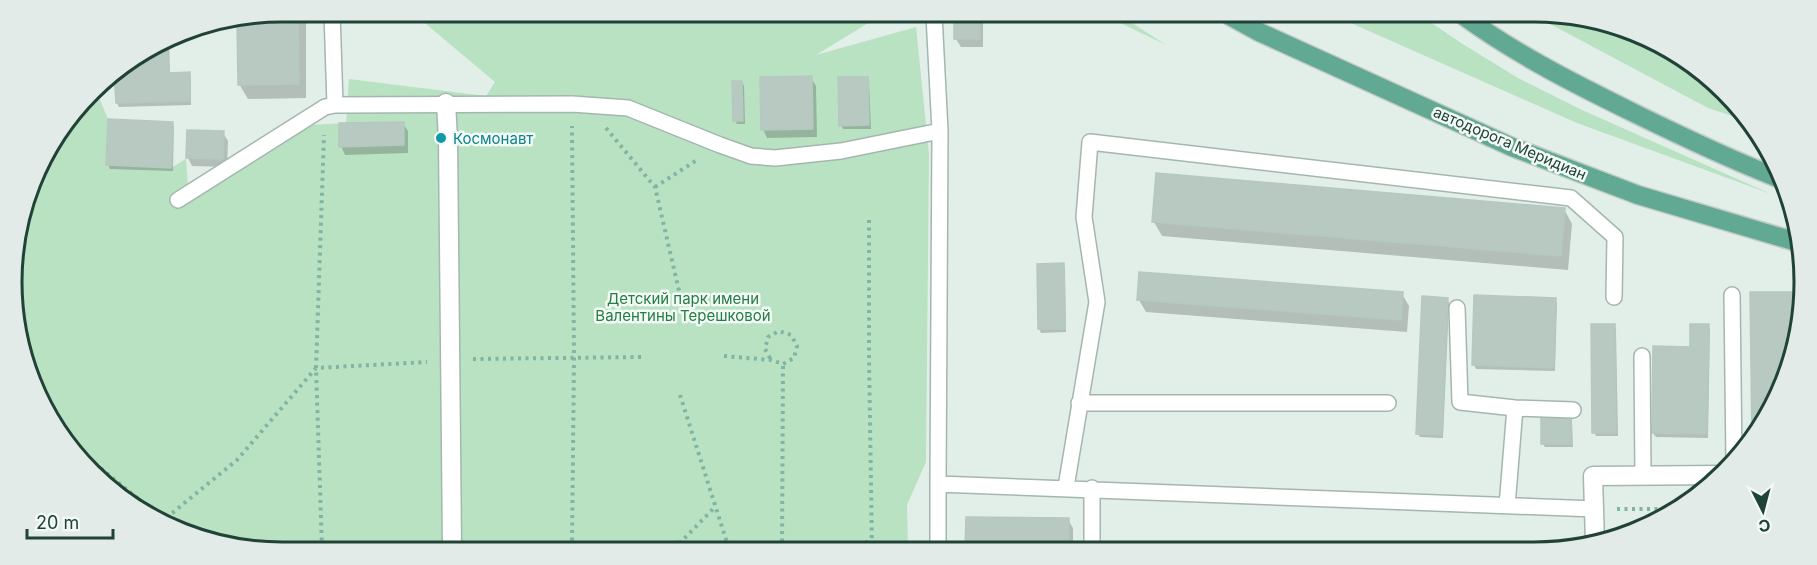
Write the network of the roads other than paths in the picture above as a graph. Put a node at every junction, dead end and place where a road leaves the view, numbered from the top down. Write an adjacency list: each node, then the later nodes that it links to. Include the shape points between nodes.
1 (332, 22): 6 (lane)
2 (934, 22): 7 (lane)
3 (1241, 22): 10 (main road, автодорога Меридиан, via 1512,147 1638,195)
4 (1472, 22): 8 (main road, via 1568,81)
5 (446, 103): 6 (lane); 7 (lane, via 628,108 752,156 775,158 841,151); 28 (street)
6 (330, 106): 9 (lane)
7 (940, 131): 22 (lane)
8 (1771, 175)
9 (178, 200)
10 (1791, 240)
11 (1732, 295): 19 (lane)
12 (1614, 297): 15 (lane, via 1615,237 1571,198 1090,142 1084,218 1097,302)
13 (1457, 308): 17 (lane, via 1460,402)
14 (1642, 356): 21 (lane)
15 (1079, 403): 16 (lane); 23 (lane)
16 (1388, 403)
17 (1515, 408): 18 (lane); 25 (lane)
18 (1572, 410)
19 (1734, 449)
20 (1709, 475): 21 (street)
21 (1643, 476): 26 (street, via 1593,476)
22 (938, 484): 23 (lane); 29 (lane)
23 (1066, 487): 24 (lane)
24 (1092, 488): 25 (lane); 30 (lane)
25 (1507, 506): 26 (lane)
26 (1595, 509): 27 (street)
27 (1595, 536)
28 (452, 542)
29 (938, 542)
30 (1092, 542)

